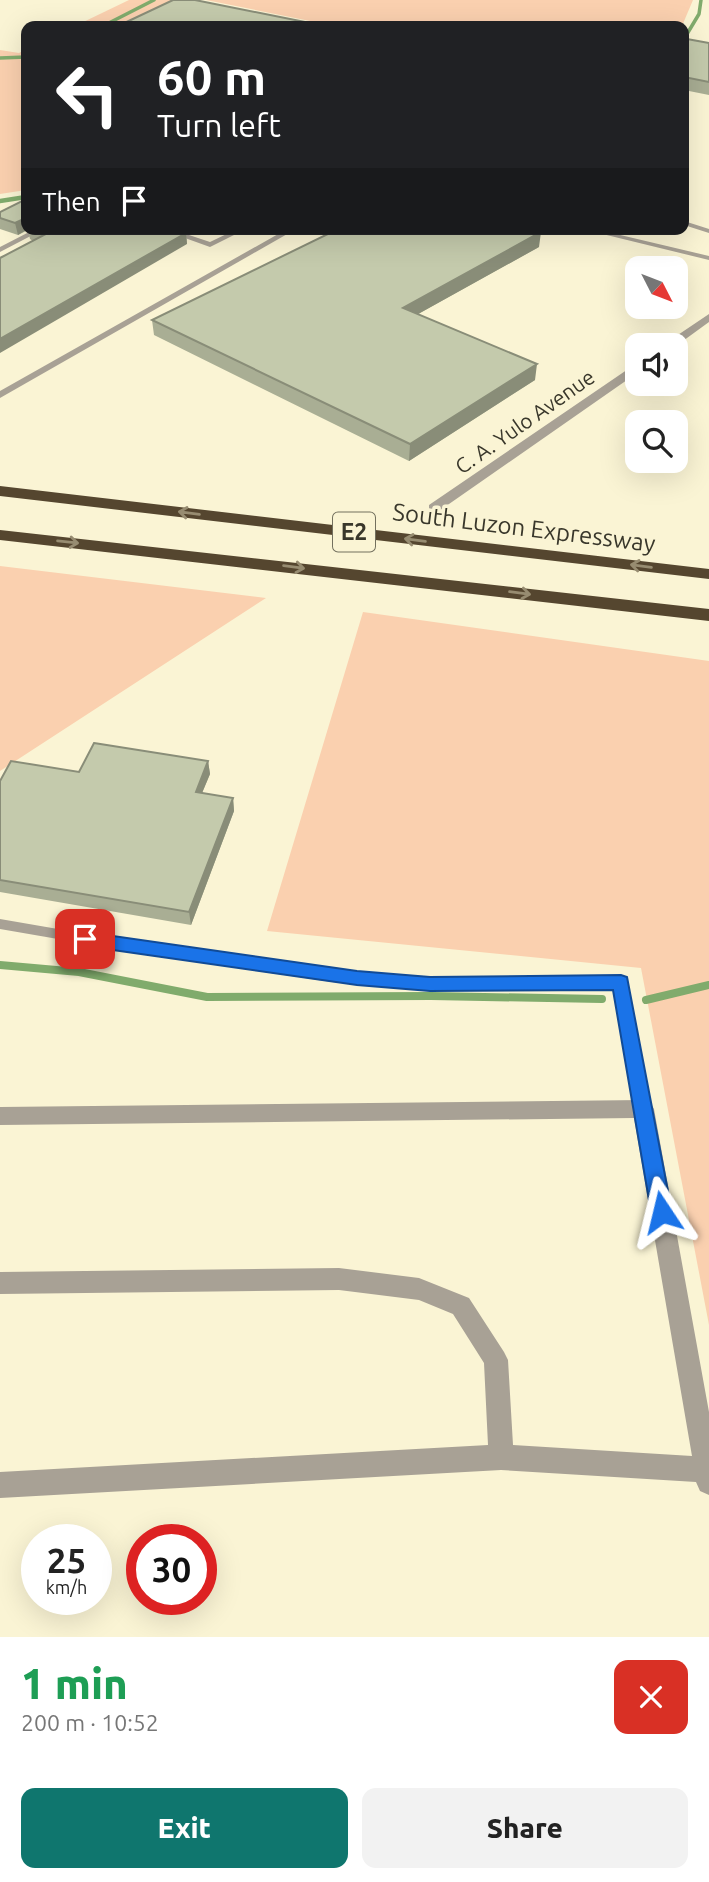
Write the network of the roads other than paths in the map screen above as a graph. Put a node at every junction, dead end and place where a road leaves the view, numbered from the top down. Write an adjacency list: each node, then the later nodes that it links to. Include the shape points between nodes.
1 (689, 225): 2 (lane)
2 (709, 231)
3 (29, 235): 8 (lane)
4 (181, 235): 5 (lane, via 210,245)
5 (231, 235)
6 (282, 235): 13 (lane)
7 (611, 235): 9 (lane)
8 (0, 250)
9 (709, 258)
10 (709, 317): 11 (street)
11 (686, 333)
12 (625, 375): 15 (street, C. A. Yulo Avenue)
13 (0, 395)
14 (0, 491): 17 (highway, South Luzon Expressway / E2, one-way to 14)
15 (434, 509)
16 (0, 535): 18 (highway, E2, one-way to 18)
17 (709, 574)
18 (709, 615)
19 (0, 924): 20 (lane, via 332,976 430,984 621,983)
20 (643, 1109): 21 (street); 24 (street)
21 (0, 1116)
22 (0, 1283): 23 (street, via 339,1279 419,1289 461,1306 496,1360)
23 (501, 1457): 24 (street); 25 (street)
24 (708, 1476)
25 (0, 1485)

